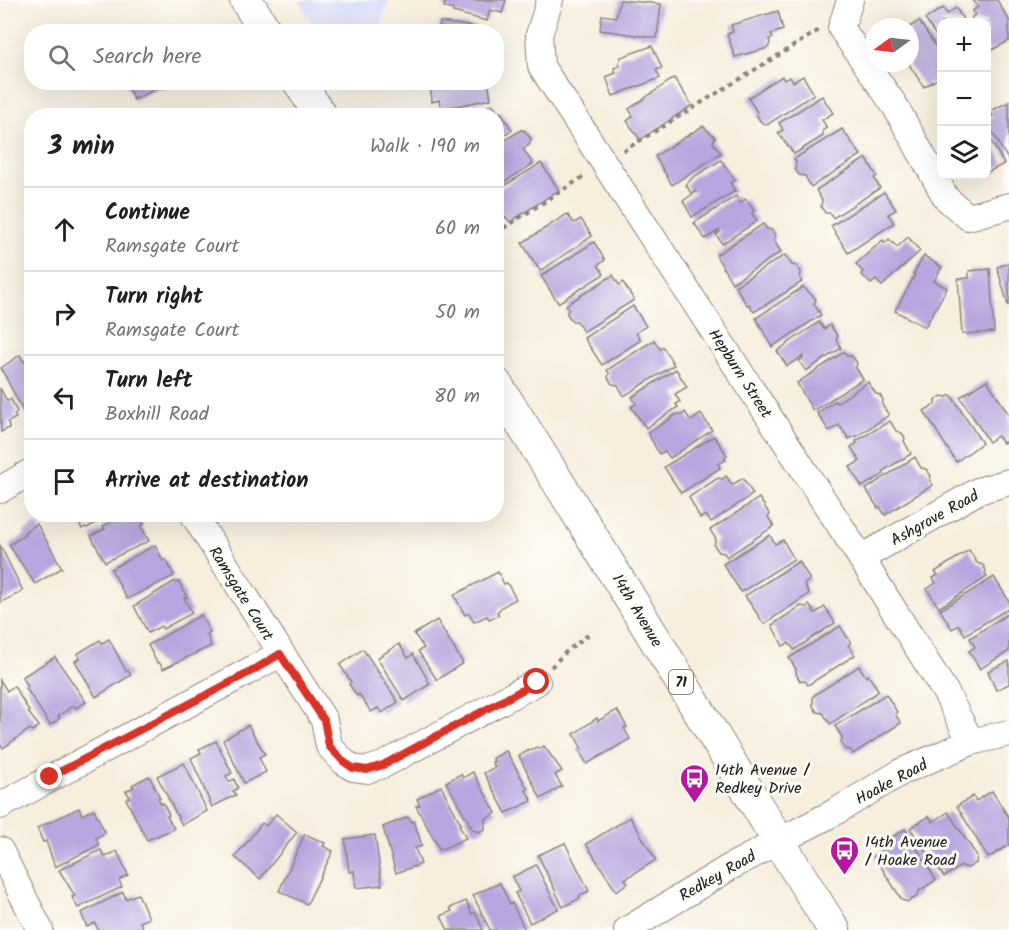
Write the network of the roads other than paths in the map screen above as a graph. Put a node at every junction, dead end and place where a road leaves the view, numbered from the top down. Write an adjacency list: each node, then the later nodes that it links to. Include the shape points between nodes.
1 (246, 0): 4 (main road)
2 (550, 0): 13 (street, Hepburn Street, via 538,35 541,66)
3 (850, 0): 7 (street, via 841,28 896,106 946,198 969,217)
4 (261, 24)
5 (304, 90): 6 (main road)
6 (316, 108)
7 (1009, 206)
8 (504, 396): 19 (main road, 14th Avenue / 71)
9 (24, 476): 11 (street)
10 (1009, 482): 13 (street, Ashgrove Road, via 978,491)
11 (0, 490)
12 (198, 522): 14 (street, Ramsgate Court)
13 (861, 558): 17 (street, Hepburn Street)
14 (280, 654): 15 (street, Ramsgate Court, via 324,720 329,746 353,768 367,770); 18 (street)
15 (537, 682)
16 (1009, 733): 17 (street, Hoake Road)
17 (971, 742): 19 (street, Hoake Road, via 903,771 835,812)
18 (0, 806)
19 (777, 840): 22 (street, Redkey Road); 23 (main road, 14th Avenue / 71)
20 (0, 850): 21 (street)
21 (40, 930)
22 (627, 930)
23 (834, 930)

